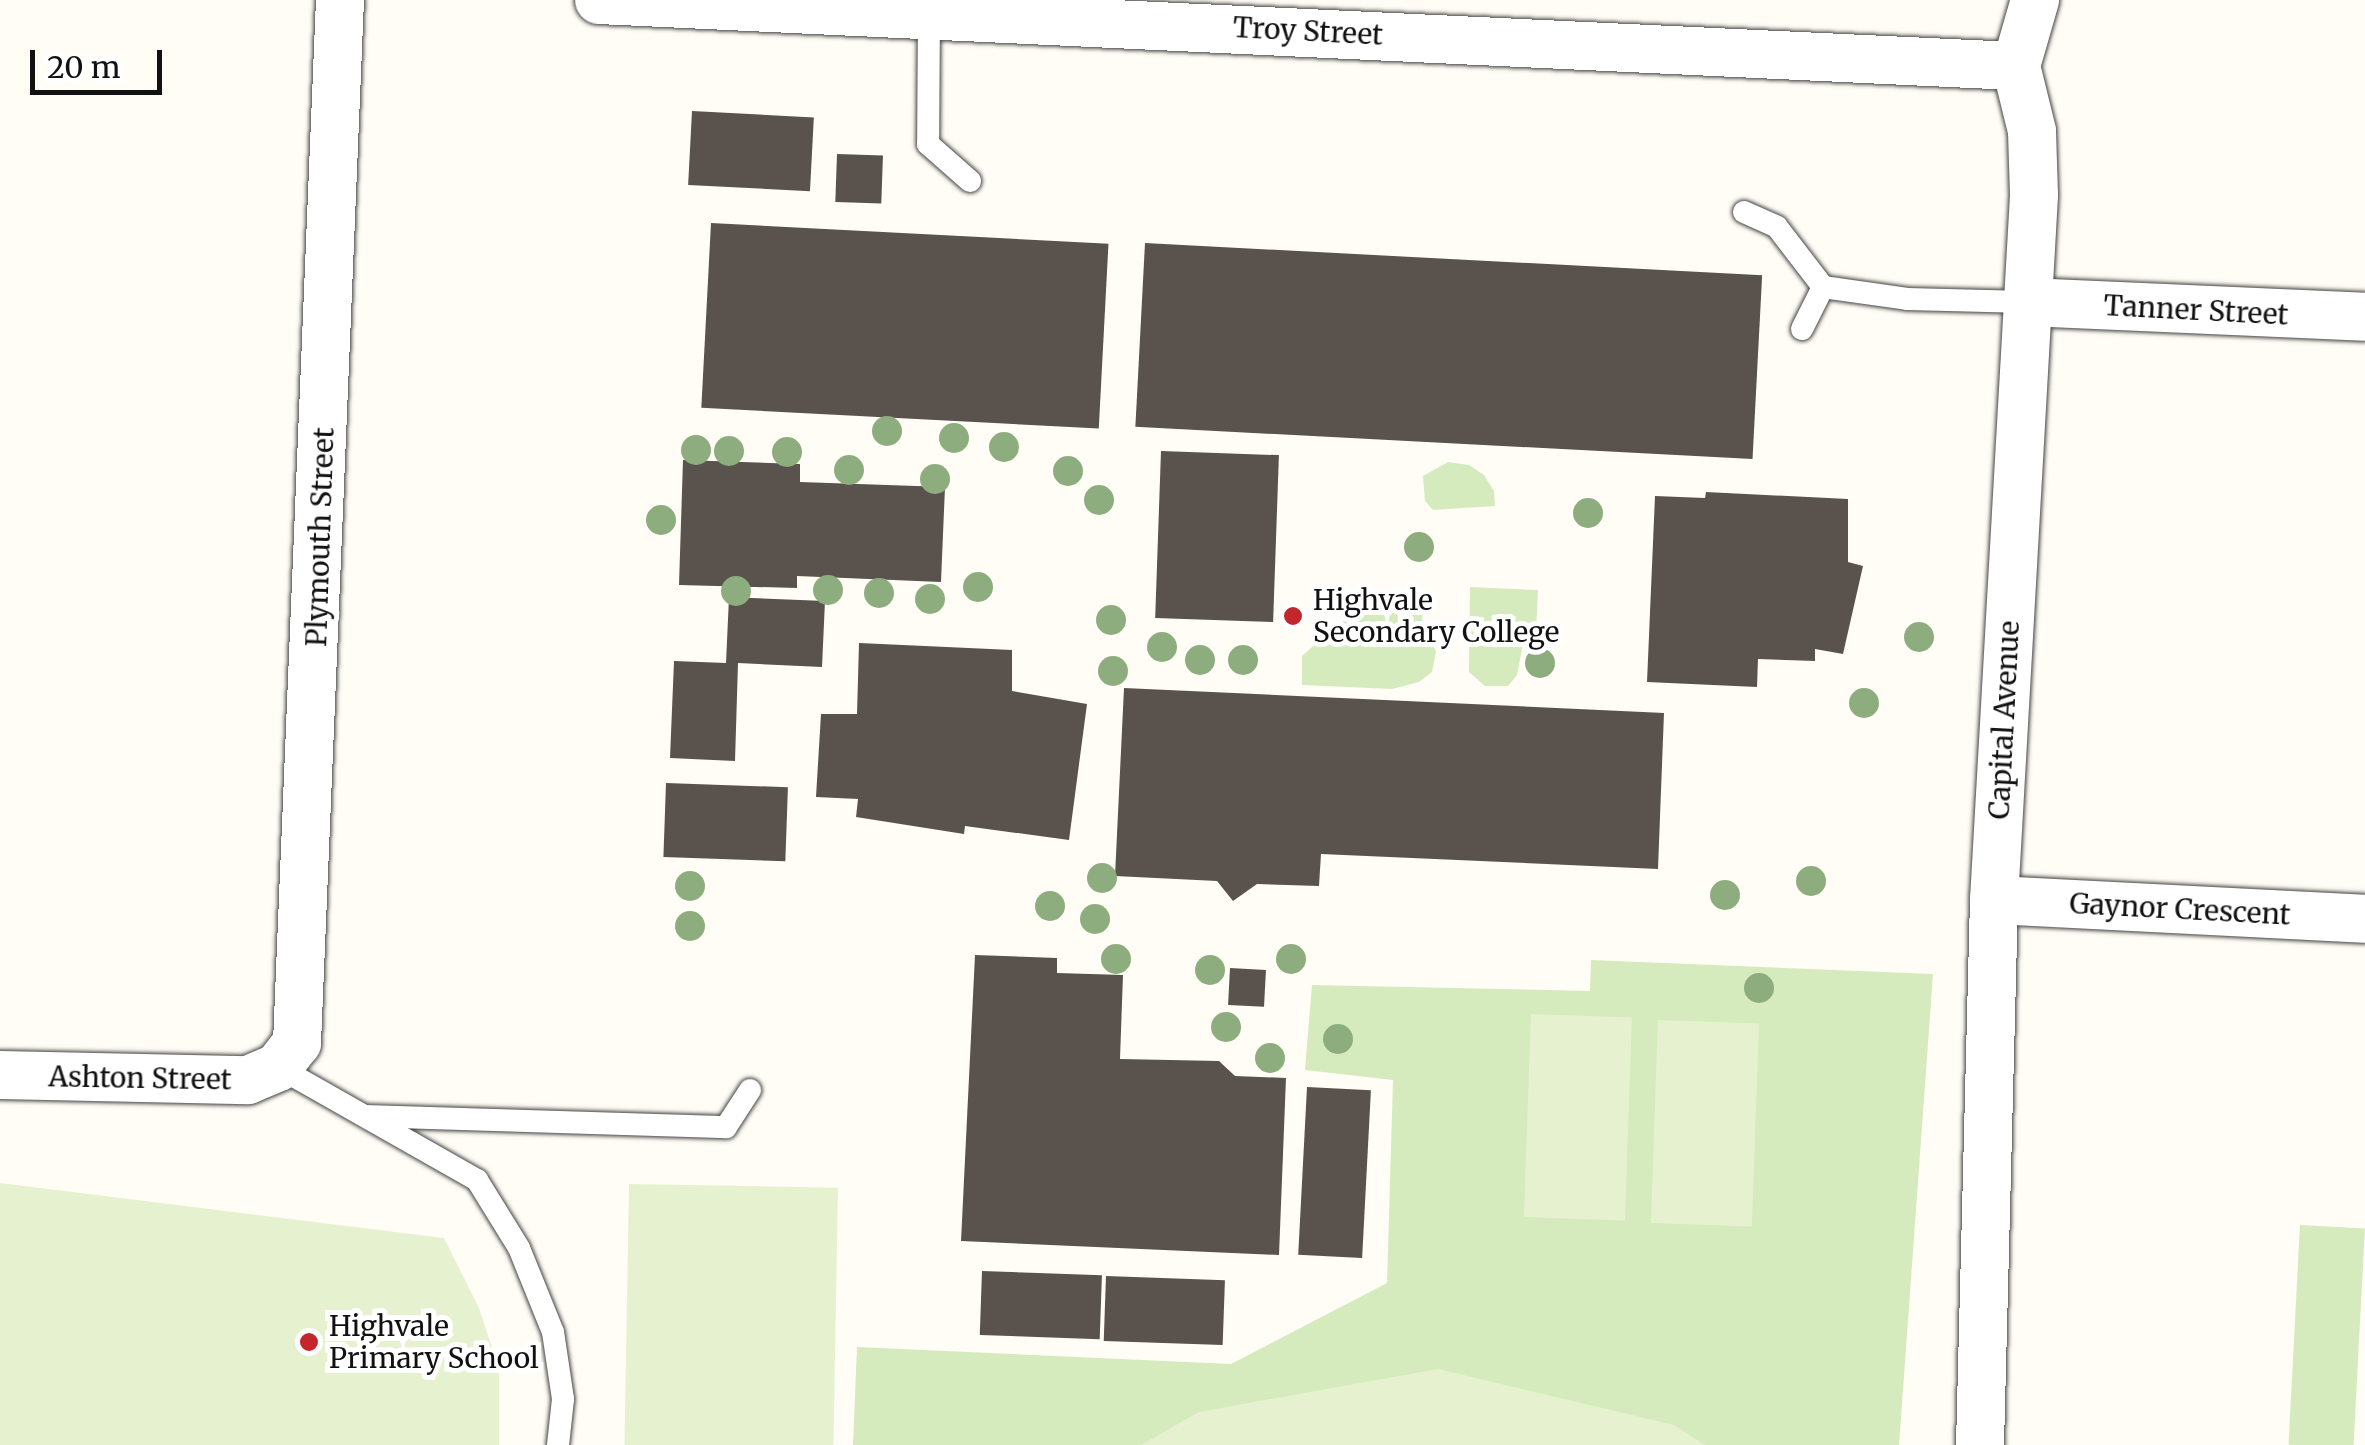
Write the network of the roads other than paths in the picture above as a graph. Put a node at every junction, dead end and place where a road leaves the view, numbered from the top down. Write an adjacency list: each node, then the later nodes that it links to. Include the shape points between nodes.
1 (340, 0): 15 (street, Plymouth Street, via 302,1014 298,1043)
2 (599, 0): 4 (street, Troy Street)
3 (2035, 0): 6 (street, Capital Avenue)
4 (903, 9): 5 (street, Troy Street); 7 (lane, via 928,144)
5 (1441, 18): 6 (street, Troy Street)
6 (2016, 66): 10 (street, Capital Avenue, via 2032,131)
7 (970, 181)
8 (1744, 212): 9 (lane, via 1776,227)
9 (1824, 287): 10 (lane, via 1907,299); 12 (lane)
10 (2028, 302): 11 (street, Tanner Street); 13 (street, Capital Avenue)
11 (2365, 317)
12 (1802, 329)
13 (1994, 900): 14 (street, Gaynor Crescent); 20 (street, Capital Avenue)
14 (2365, 919)
15 (278, 1067): 16 (street, Ashton Street, via 248,1080); 18 (lane)
16 (0, 1075)
17 (750, 1090): 18 (lane, via 726,1126)
18 (364, 1116): 19 (lane, via 477,1180 519,1248 553,1332 563,1399)
19 (558, 1445)
20 (1980, 1445)

